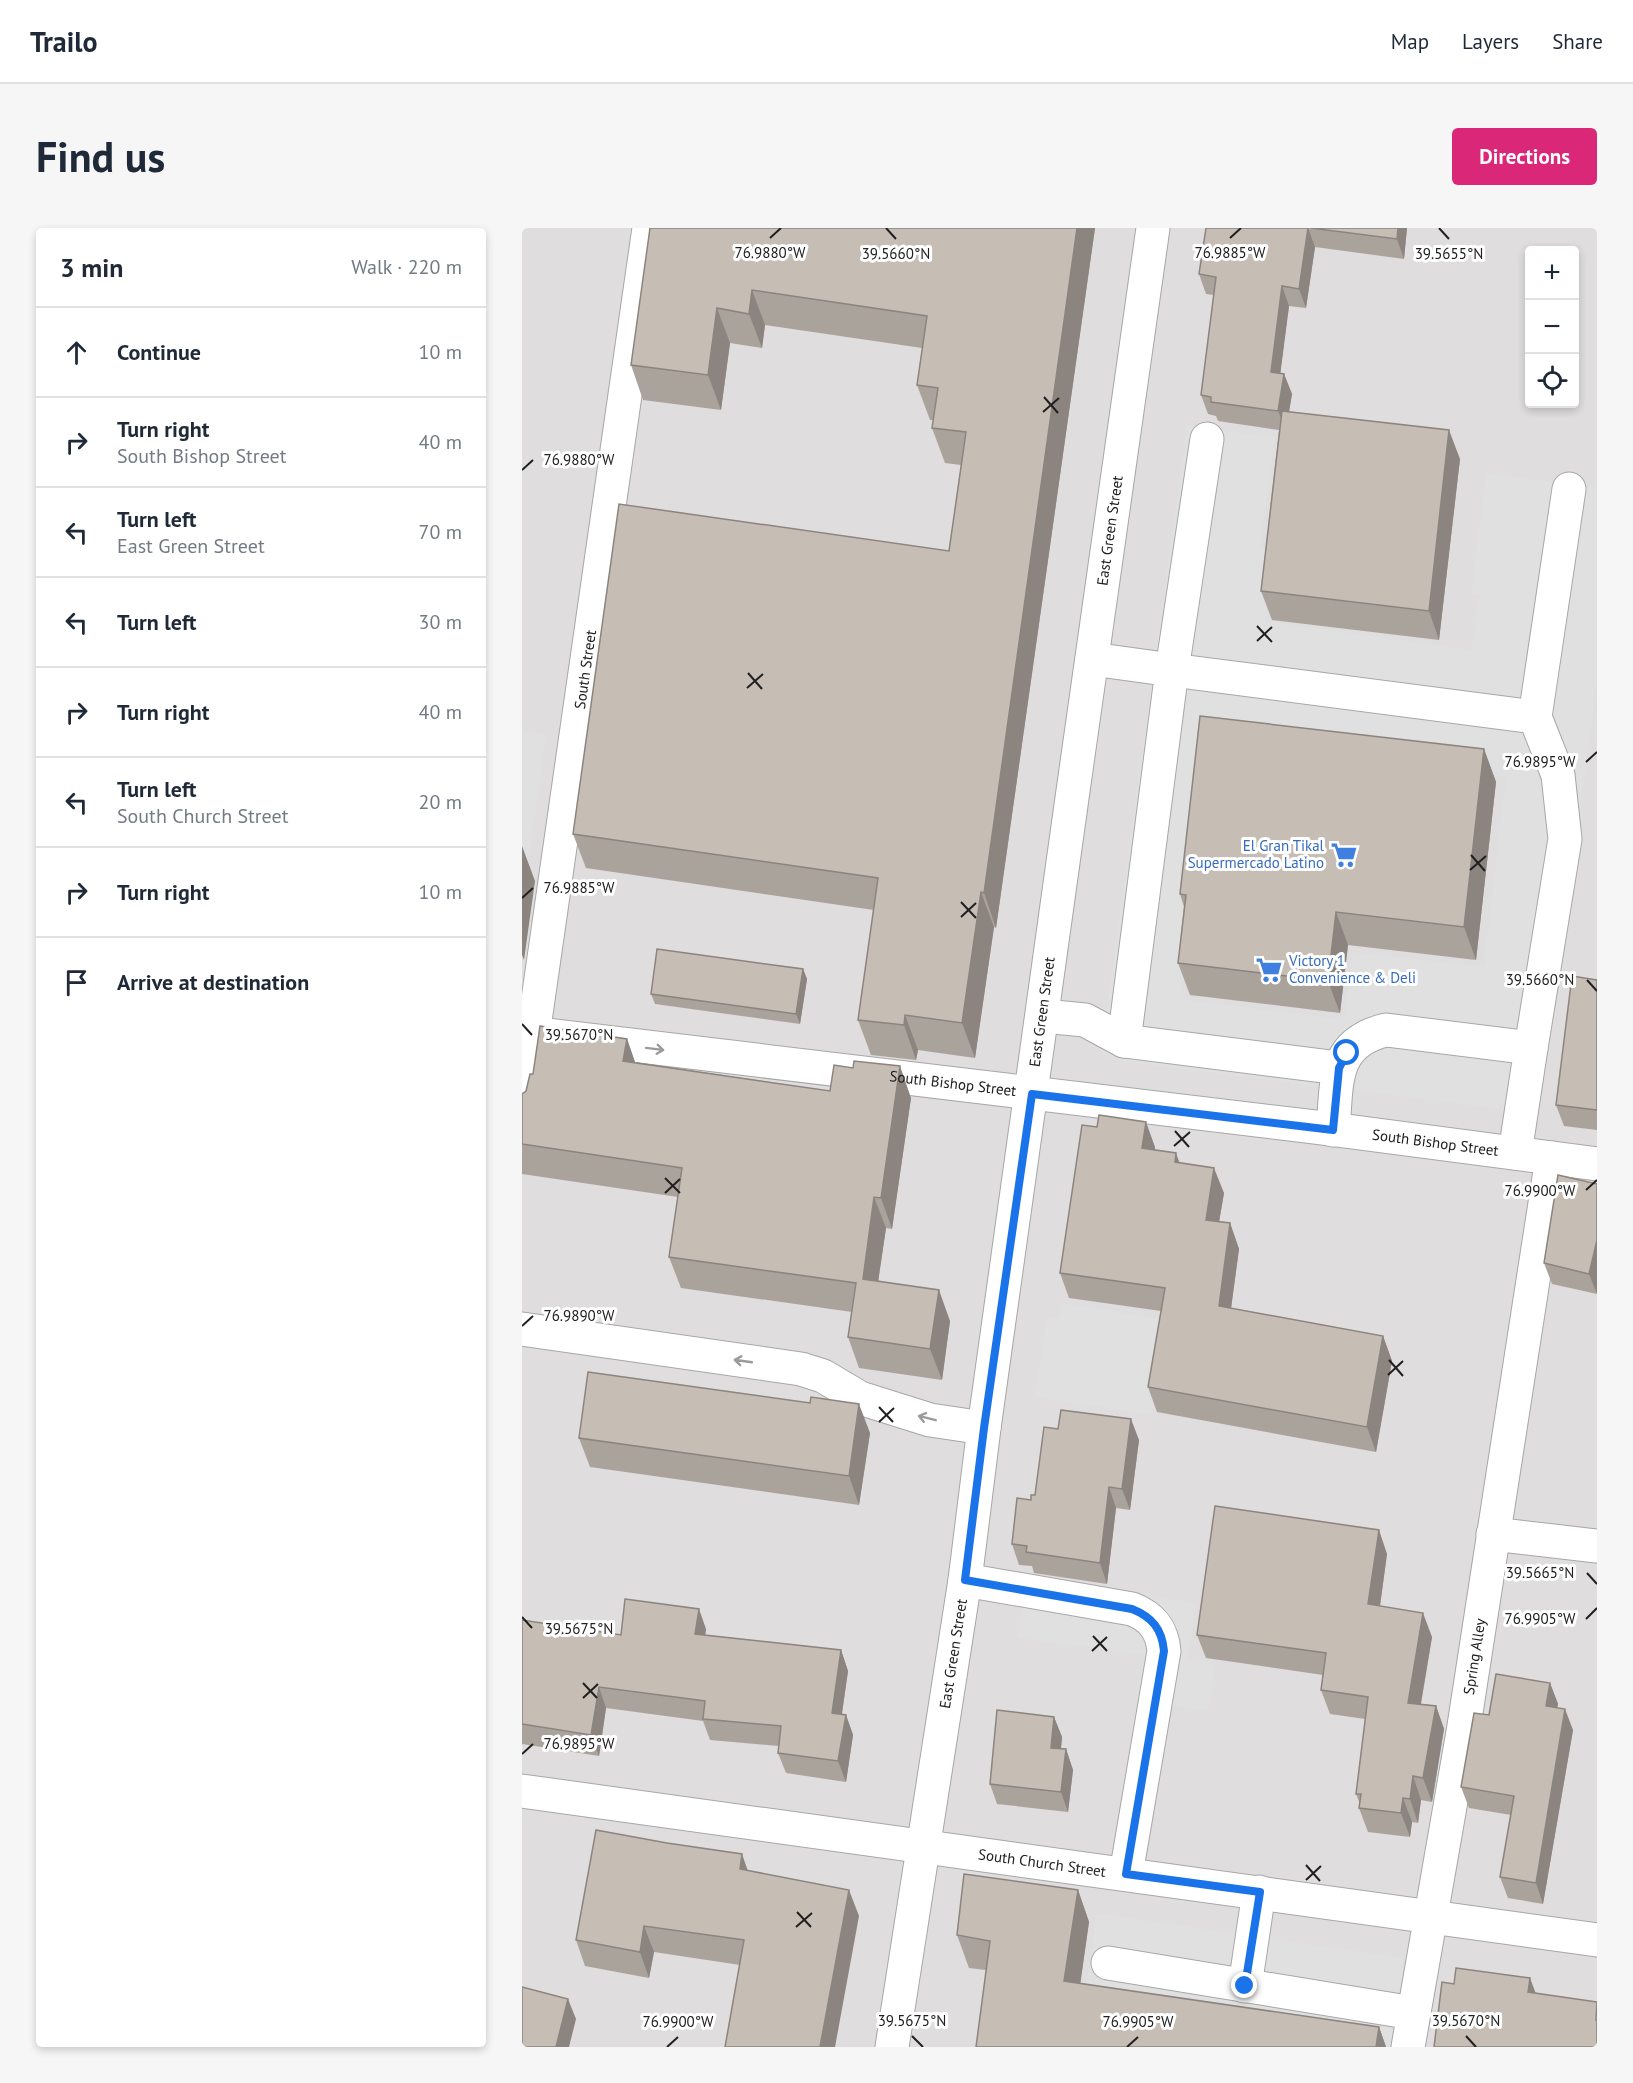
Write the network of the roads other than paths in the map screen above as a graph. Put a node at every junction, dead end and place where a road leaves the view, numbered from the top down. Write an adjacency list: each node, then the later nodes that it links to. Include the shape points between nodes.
1 (649, 228): 9 (street, South Street)
2 (1153, 228): 5 (street, East Green Street)
3 (1208, 439): 6 (street)
4 (1569, 489): 7 (street)
5 (1092, 659): 6 (street); 8 (street, East Green Street)
6 (1172, 670): 7 (street); 10 (street)
7 (1535, 717): 11 (street, via 1558,775 1565,838)
8 (1043, 1016): 10 (street, via 1085,1020); 13 (street, East Green Street)
9 (528, 1033): 13 (street, South Bishop Street, one-way to 13); 14 (street, South Street)
10 (1124, 1041): 12 (street)
11 (1531, 1048): 12 (street, via 1386,1030 1371,1033 1358,1042); 16 (street)
12 (1339, 1068): 15 (street)
13 (1032, 1094): 15 (street, South Bishop Street); 20 (street, East Green Street)
14 (522, 1111)
15 (1333, 1130): 16 (street, South Bishop Street)
16 (1515, 1153): 17 (street, South Bishop Street)
17 (1552, 1158): 18 (street, South Bishop Street); 21 (street, Spring Alley)
18 (1597, 1164)
19 (522, 1329): 20 (street, one-way to 19, via 930,1420 860,1398 823,1376 801,1369)
20 (984, 1428): 23 (street, East Green Street)
21 (1493, 1534): 22 (street); 28 (street, Spring Alley)
22 (1597, 1546)
23 (965, 1580): 25 (street, East Green Street); 26 (street, via 1132,1609 1155,1623 1164,1651)
24 (522, 1791): 25 (street, South Church Street)
25 (922, 1848): 26 (street, South Church Street); 33 (street, East Green Street)
26 (1126, 1874): 27 (street, South Church Street)
27 (1260, 1892): 28 (street, South Church Street); 31 (street)
28 (1431, 1916): 29 (street, South Church Street); 32 (street, Spring Alley)
29 (1597, 1940)
30 (1108, 1963): 31 (street)
31 (1245, 1986): 32 (street)
32 (1413, 2013): 34 (street, Spring Alley)
33 (892, 2047)
34 (1408, 2047)

